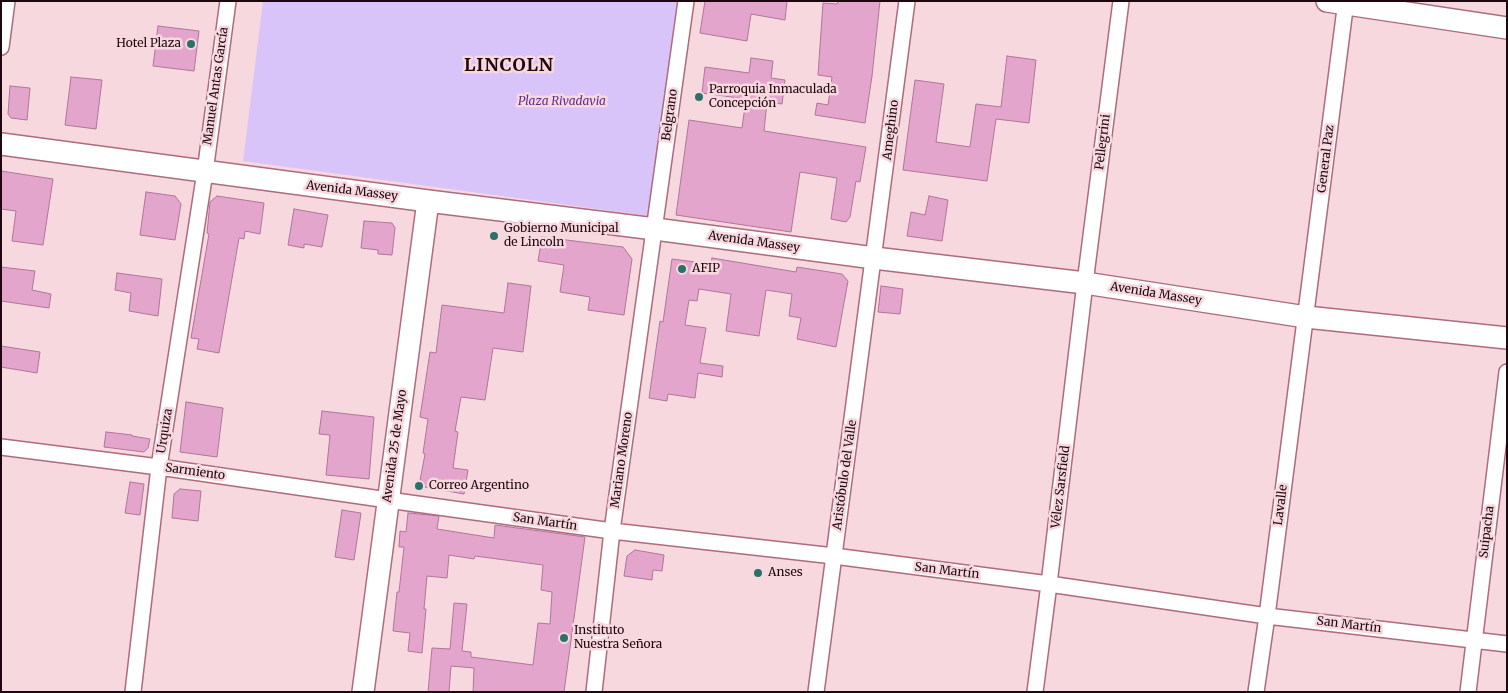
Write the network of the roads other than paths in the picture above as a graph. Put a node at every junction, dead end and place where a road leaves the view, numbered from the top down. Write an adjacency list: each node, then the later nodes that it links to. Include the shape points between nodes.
1 (7, 1): 8 (street)
2 (228, 1): 10 (street, Manuel Antas García)
3 (686, 1): 12 (street, Belgrano)
4 (907, 1): 13 (street, Ameghino)
5 (1121, 1): 14 (street, Pellegrini)
6 (1340, 2): 7 (main road); 15 (street, General Paz)
7 (1507, 28)
8 (1, 46)
9 (1, 144): 10 (main road, Avenida Massey)
10 (205, 172): 11 (main road, Avenida Massey); 19 (street, Urquiza)
11 (428, 201): 12 (main road, Avenida Massey); 20 (main road, Avenida 25 de Mayo)
12 (655, 229): 13 (main road, Avenida Massey); 21 (street, Mariano Moreno)
13 (874, 258): 14 (main road, Avenida Massey); 22 (street, Aristóbulo del Valle)
14 (1085, 283): 15 (main road, Avenida Massey); 23 (street, Vélez Sarsfield)
15 (1306, 317): 16 (main road, Avenida Massey); 24 (street, Lavalle)
16 (1507, 338)
17 (1507, 372): 25 (street, Suipacha)
18 (1, 447): 19 (street, Sarmiento)
19 (159, 467): 20 (street, Sarmiento); 27 (street, Urquiza)
20 (388, 500): 21 (street, San Martín); 28 (main road, Avenida 25 de Mayo)
21 (612, 531): 22 (street, San Martín); 29 (street, Mariano Moreno)
22 (834, 556): 23 (street, San Martín); 30 (street, Aristóbulo del Valle)
23 (1049, 584): 24 (street, San Martín); 31 (street, Vélez Sarsfield)
24 (1267, 616): 25 (street, San Martín); 32 (street, Lavalle)
25 (1474, 640): 26 (street, San Martín); 33 (street, Suipacha)
26 (1507, 644)
27 (133, 692)
28 (363, 692)
29 (594, 692)
30 (816, 692)
31 (1035, 692)
32 (1256, 692)
33 (1468, 692)

